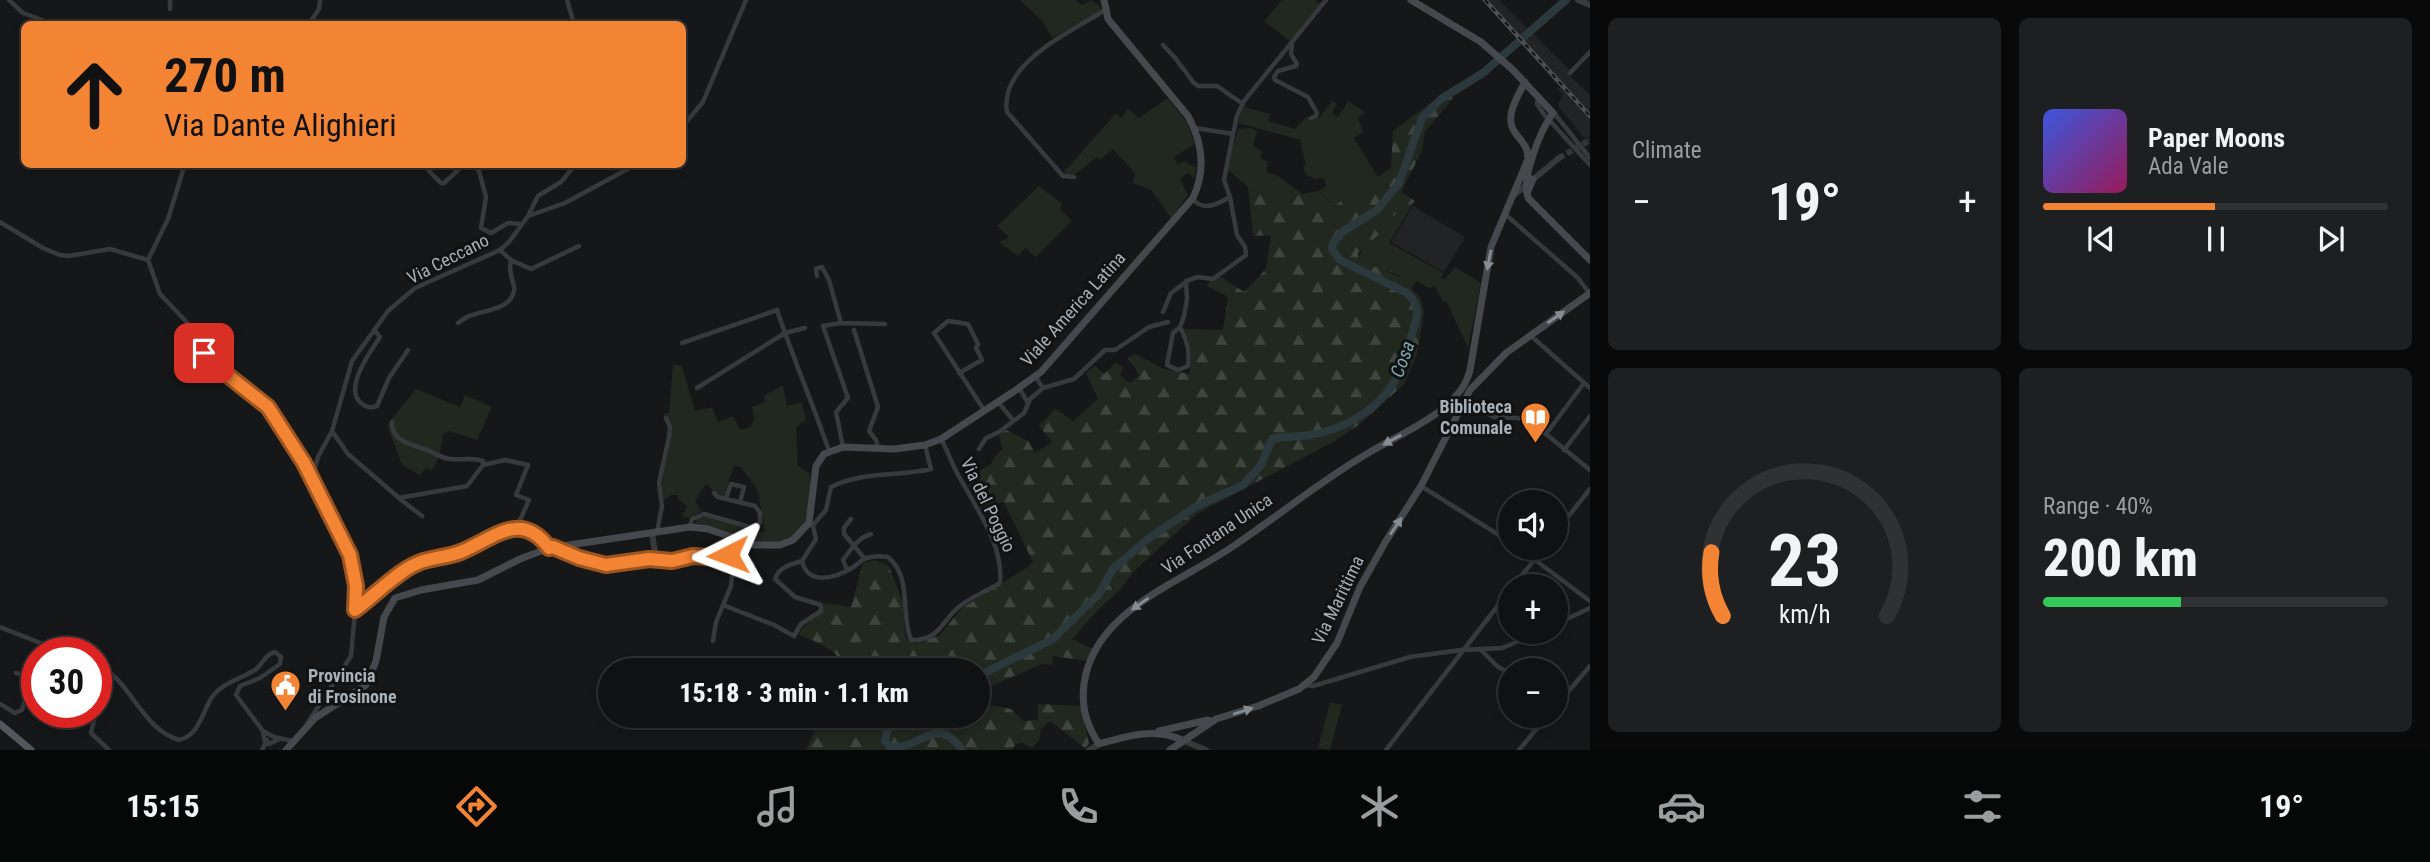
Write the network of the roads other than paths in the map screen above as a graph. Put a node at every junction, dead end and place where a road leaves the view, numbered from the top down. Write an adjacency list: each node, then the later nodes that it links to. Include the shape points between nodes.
1 (9, 0): 13 (street, via 23,13)
2 (170, 0): 11 (street)
3 (320, 0): 14 (street)
4 (567, 0): 15 (street)
5 (746, 0): 24 (street, via 703,102)
6 (1104, 0): 12 (main road, Viale America Latina)
7 (1326, 0): 16 (street)
8 (1411, 0): 20 (main road, via 1490,49)
9 (1579, 1): 10 (street)
10 (1590, 5)
11 (170, 9)
12 (1105, 10): 25 (main road, Viale America Latina); 36 (street, via 1051,42 1015,74 1006,103 1007,112 1063,176)
13 (45, 21)
14 (311, 21)
15 (573, 21)
16 (1292, 42): 21 (street); 22 (street, via 1297,64 1274,77 1308,97 1317,113)
17 (1163, 45): 21 (street, via 1198,86 1217,86)
18 (1590, 52): 19 (street)
19 (1570, 73)
20 (1525, 82): 23 (main road); 39 (main road, via 1511,113 1513,130 1529,155)
21 (1242, 104): 26 (street)
22 (1311, 118)
23 (1551, 118): 28 (street); 29 (street); 38 (main road, via 1540,135)
24 (686, 122)
25 (1195, 128): 26 (street); 41 (main road, Viale America Latina, via 1202,167)
26 (1233, 134): 40 (street, via 1224,180)
27 (1559, 158): 37 (street)
28 (1590, 158)
29 (1590, 165)
30 (184, 168): 49 (street, via 168,219)
31 (461, 168): 35 (street, via 444,183)
32 (475, 168): 46 (street, via 486,197 481,228 491,233 508,223)
33 (573, 168): 44 (street, Via Ceccano, via 561,182 538,196)
34 (630, 168): 44 (street, via 565,203)
35 (429, 171)
36 (1074, 177)
37 (1533, 179): 38 (street); 42 (main road)
38 (1525, 186): 39 (street); 42 (main road)
39 (1515, 194): 42 (main road); 43 (main road)
40 (1230, 197): 41 (street, via 1205,207); 53 (street, via 1246,256 1213,279)
41 (1192, 198): 70 (main road, Viale America Latina)
42 (1529, 199): 51 (main road)
43 (1505, 214): 54 (street); 68 (main road, one-way to 68, via 1491,247)
44 (528, 216): 46 (street, Via Ceccano)
45 (0, 222): 49 (street, via 60,255 110,249)
46 (520, 225): 48 (street, Via Ceccano)
47 (579, 246): 50 (street, via 531,269)
48 (500, 250): 50 (street); 62 (street, Via Ceccano, via 415,288)
49 (148, 260): 98 (street, via 160,293 198,334 205,356 268,407)
50 (511, 260): 57 (street, via 511,297 500,307)
51 (1590, 260)
52 (817, 276): 58 (street, via 816,269 822,267)
53 (1186, 281): 55 (street, via 1171,293); 60 (street)
54 (1590, 293): 65 (main road, Via Marittima, one-way to 54)
55 (1163, 312)
56 (1168, 322): 75 (street, via 1149,327 1115,350 1105,350 1074,379)
57 (458, 323)
58 (841, 323): 59 (street); 91 (street, via 823,326 848,398 836,412)
59 (886, 324)
60 (1180, 327): 60 (street, via 1173,334 1167,365 1178,370 1188,366 1189,360 1188,342)
61 (805, 328): 64 (street)
62 (374, 330): 67 (street, via 380,337 356,384 356,397 363,405 377,406 389,377); 87 (street, Via Ceccano, via 352,361)
63 (854, 330): 92 (street, via 878,407 869,431)
64 (785, 333): 66 (street, via 778,310); 73 (street); 95 (street)
65 (1530, 335): 71 (main road, Via Marittima); 72 (street)
66 (682, 343)
67 (408, 350)
68 (1470, 371): 71 (main road, via 1474,377); 80 (main road, via 1465,385)
69 (959, 373): 69 (street, via 982,360 968,324 948,321 934,333); 81 (street)
70 (1035, 376): 74 (main road, Viale America Latina); 75 (street)
71 (1481, 376): 77 (main road, Via Marittima)
72 (1584, 383): 76 (street); 88 (street)
73 (697, 388)
74 (1019, 388): 78 (main road, Viale America Latina); 79 (street)
75 (1043, 388): 79 (street)
76 (1590, 388)
77 (1466, 397): 82 (main road, Via Marittima); 88 (street, via 1488,415 1518,418)
78 (998, 401): 81 (main road, Viale America Latina); 85 (street)
79 (1028, 403): 85 (street)
80 (1447, 405): 82 (main road); 155 (main road, Via Fontana Unica, one-way to 155, via 1328,478 1235,546 1145,600 1115,624 1090,660 1083,694 1086,717)
81 (984, 410): 89 (main road, Viale America Latina)
82 (1458, 412): 99 (main road, Via Marittima)
83 (1590, 416): 94 (street)
84 (666, 418): 111 (street, via 670,437)
85 (1013, 421): 93 (street, via 986,438)
86 (392, 422): 96 (street, via 396,436 412,447 448,459 483,461)
87 (332, 431): 98 (street, Via Ceccano, via 315,467); 102 (street, via 348,454)
88 (1546, 434): 94 (street)
89 (940, 439): 90 (main road, Viale America Latina); 118 (street, Via del Poggio, via 996,548 1002,566 1000,583 962,603 939,632 911,640 895,565 886,556)
90 (925, 445): 92 (main road, Viale America Latina); 108 (street, via 931,469 868,476 831,487 826,510)
91 (843, 447): 92 (main road, Viale America Latina); 95 (main road, Viale America Latina)
92 (878, 449)
93 (979, 449)
94 (1564, 450): 97 (street)
95 (828, 451): 108 (main road, via 816,466)
96 (483, 465): 102 (street, via 467,486); 110 (street, via 505,460 528,466 516,495 529,500)
97 (1590, 470)
98 (317, 486): 129 (street, via 350,555)
99 (1421, 486): 113 (street); 141 (main road, Via Marittima, one-way to 99, via 1337,643 1360,587)
100 (1590, 489): 106 (street)
101 (714, 493): 103 (street)
102 (399, 498): 105 (street)
103 (726, 498): 104 (street); 104 (street, via 730,484 744,487)
104 (740, 502): 109 (street, via 758,509 761,519 757,526 704,514 692,519)
105 (422, 516)
106 (1568, 517)
107 (851, 519): 114 (street, via 844,531)
108 (811, 525): 109 (main road, via 793,540 768,547 708,528); 121 (street, via 816,539)
109 (690, 527): 111 (main road)
110 (517, 528): 115 (street); 129 (street, via 457,554 415,564)
111 (654, 533): 115 (main road); 117 (street)
112 (872, 534): 114 (street)
113 (1498, 534)
114 (854, 545): 118 (street); 123 (street, via 843,560)
115 (551, 547): 117 (street, via 600,565); 146 (main road, via 478,580 396,598 384,617 376,661 366,685)
116 (734, 556): 117 (street); 122 (street); 126 (street, via 731,586)
117 (656, 559)
118 (865, 559): 123 (street)
119 (1535, 560): 124 (street)
120 (1537, 560): 125 (street)
121 (802, 561): 123 (street, via 805,571 815,578); 126 (street, via 784,567 775,579 795,597 821,605 821,611 801,624 794,636)
122 (752, 564)
123 (847, 570)
124 (1524, 574)
125 (1590, 601)
126 (723, 605): 133 (street)
127 (1498, 605): 135 (street)
128 (1590, 608): 130 (street)
129 (355, 610): 146 (street, via 351,656)
130 (1568, 618)
131 (0, 627): 132 (street)
132 (25, 637)
133 (713, 641)
134 (1512, 644): 136 (street)
135 (1461, 650): 136 (street); 141 (street, via 1410,657); 163 (street)
136 (1481, 651): 138 (street)
137 (1590, 666): 142 (street)
138 (1498, 667)
139 (16, 673): 143 (street, via 29,676 30,681 22,710 15,713)
140 (112, 674): 149 (street, via 150,723 179,740 193,732 212,696 275,652 281,657 280,664 237,691 237,698)
141 (1304, 685): 144 (main road, Via Marittima, one-way to 141)
142 (1568, 689)
143 (0, 704)
144 (1216, 719): 150 (main road); 152 (main road, Via Marittima)
145 (0, 724): 156 (main road)
146 (307, 725): 153 (main road)
147 (92, 728): 157 (street, via 91,733)
148 (1537, 728): 164 (street)
149 (262, 731): 151 (street); 154 (street)
150 (1151, 733): 152 (main road); 155 (main road)
151 (277, 738): 153 (street); 154 (street)
152 (1182, 740): 161 (main road, Via Marittima); 162 (street)
153 (292, 741): 159 (main road)
154 (265, 742): 158 (street)
155 (1099, 744): 160 (street)
156 (31, 750)
157 (109, 750)
158 (262, 750)
159 (286, 750)
160 (1089, 750)
161 (1170, 750)
162 (1206, 750)
163 (1386, 750)
164 (1519, 750)

